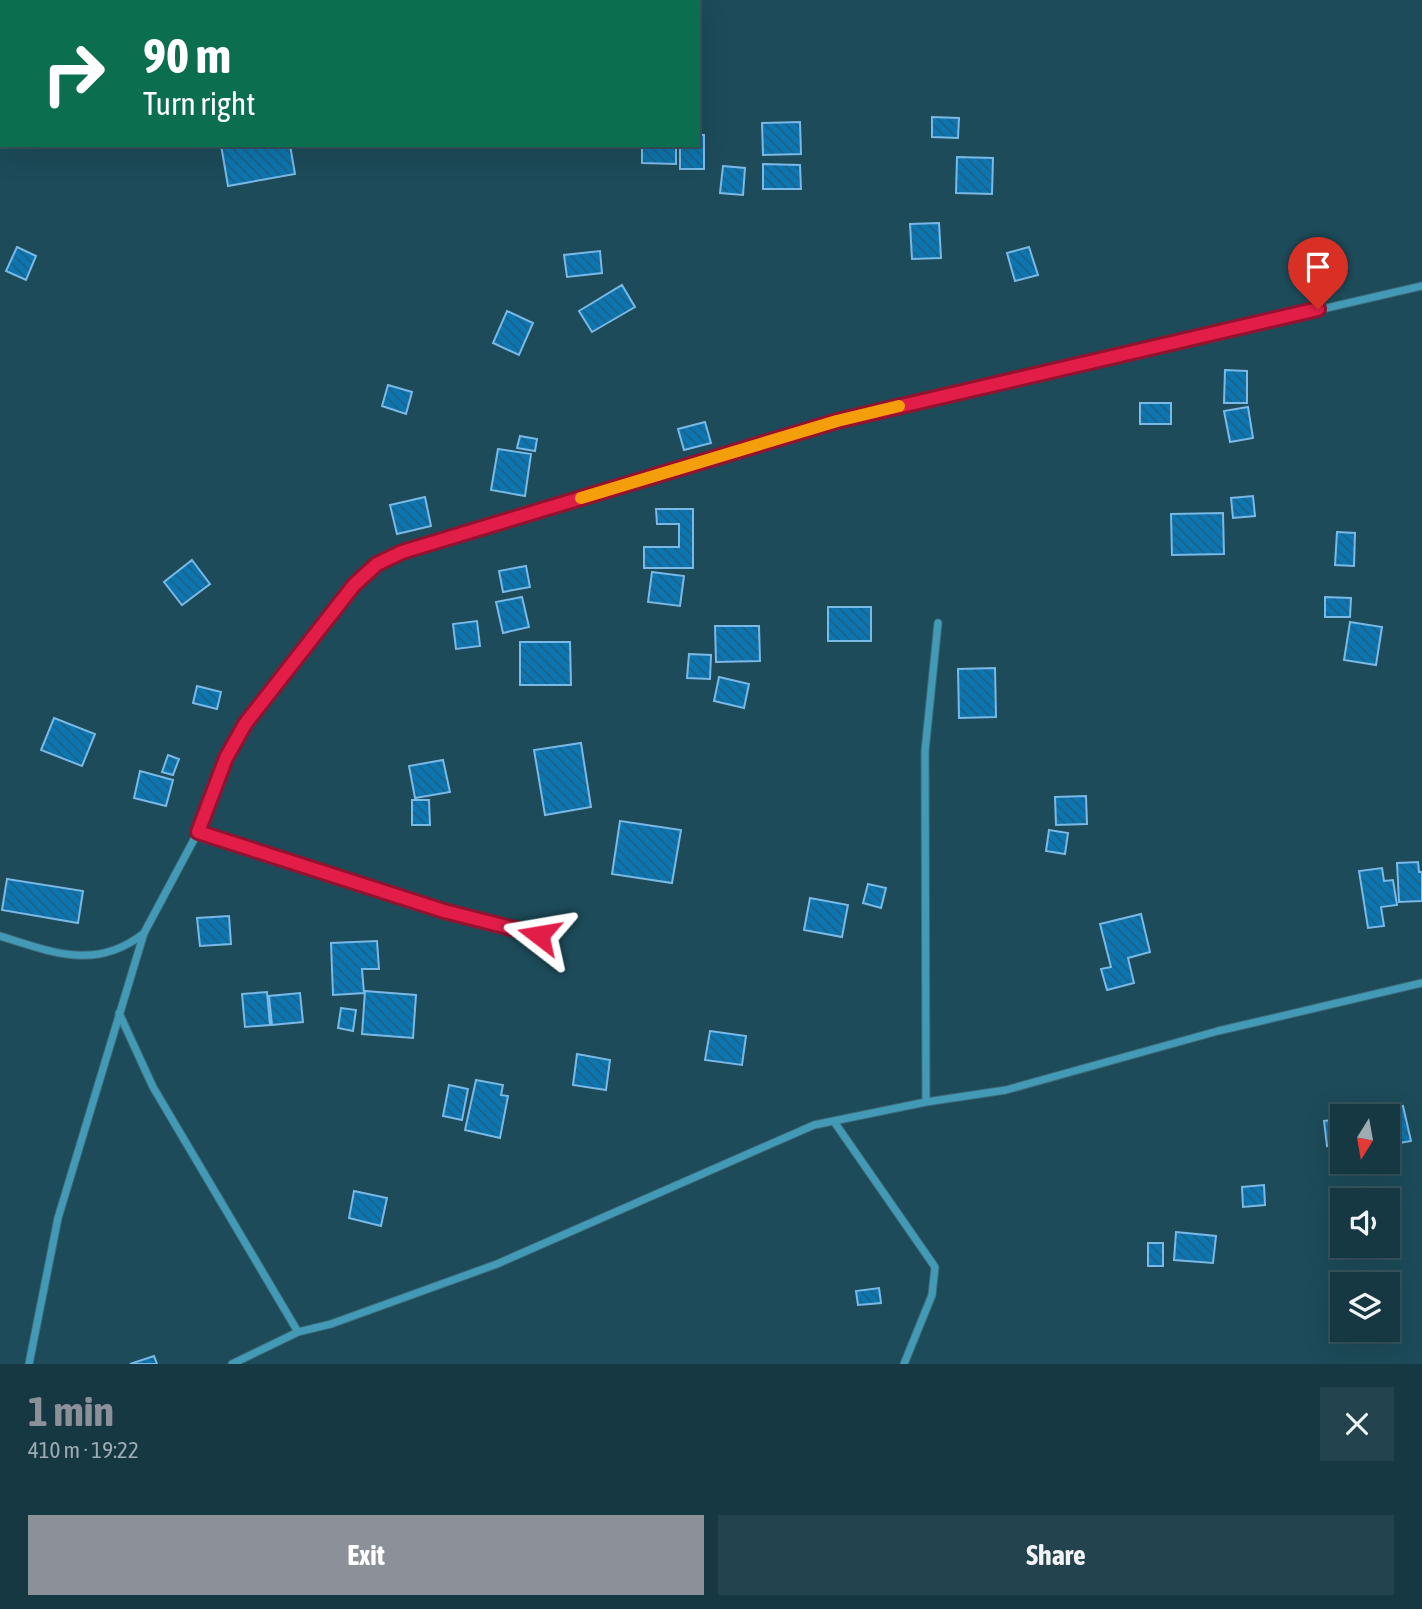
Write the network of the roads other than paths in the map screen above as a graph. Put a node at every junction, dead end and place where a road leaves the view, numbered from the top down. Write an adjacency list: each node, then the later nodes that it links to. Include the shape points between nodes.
1 (1422, 286): 3 (street, via 837,421 402,552 377,564 354,585 245,724 226,758)
2 (938, 623): 9 (street, via 925,751)
3 (198, 832): 4 (street); 5 (street, via 444,911)
4 (144, 933): 6 (street, via 111,953 88,956 58,953); 8 (street)
5 (539, 935)
6 (0, 936)
7 (1422, 983): 9 (street, via 1218,1031 1006,1090)
8 (119, 1013): 11 (street, via 153,1087); 12 (street, via 58,1218)
9 (926, 1102): 10 (street)
10 (835, 1123): 11 (street, via 814,1125 497,1264); 14 (street, via 934,1267 932,1295)
11 (298, 1332): 13 (street)
12 (29, 1364)
13 (232, 1364)
14 (904, 1364)

